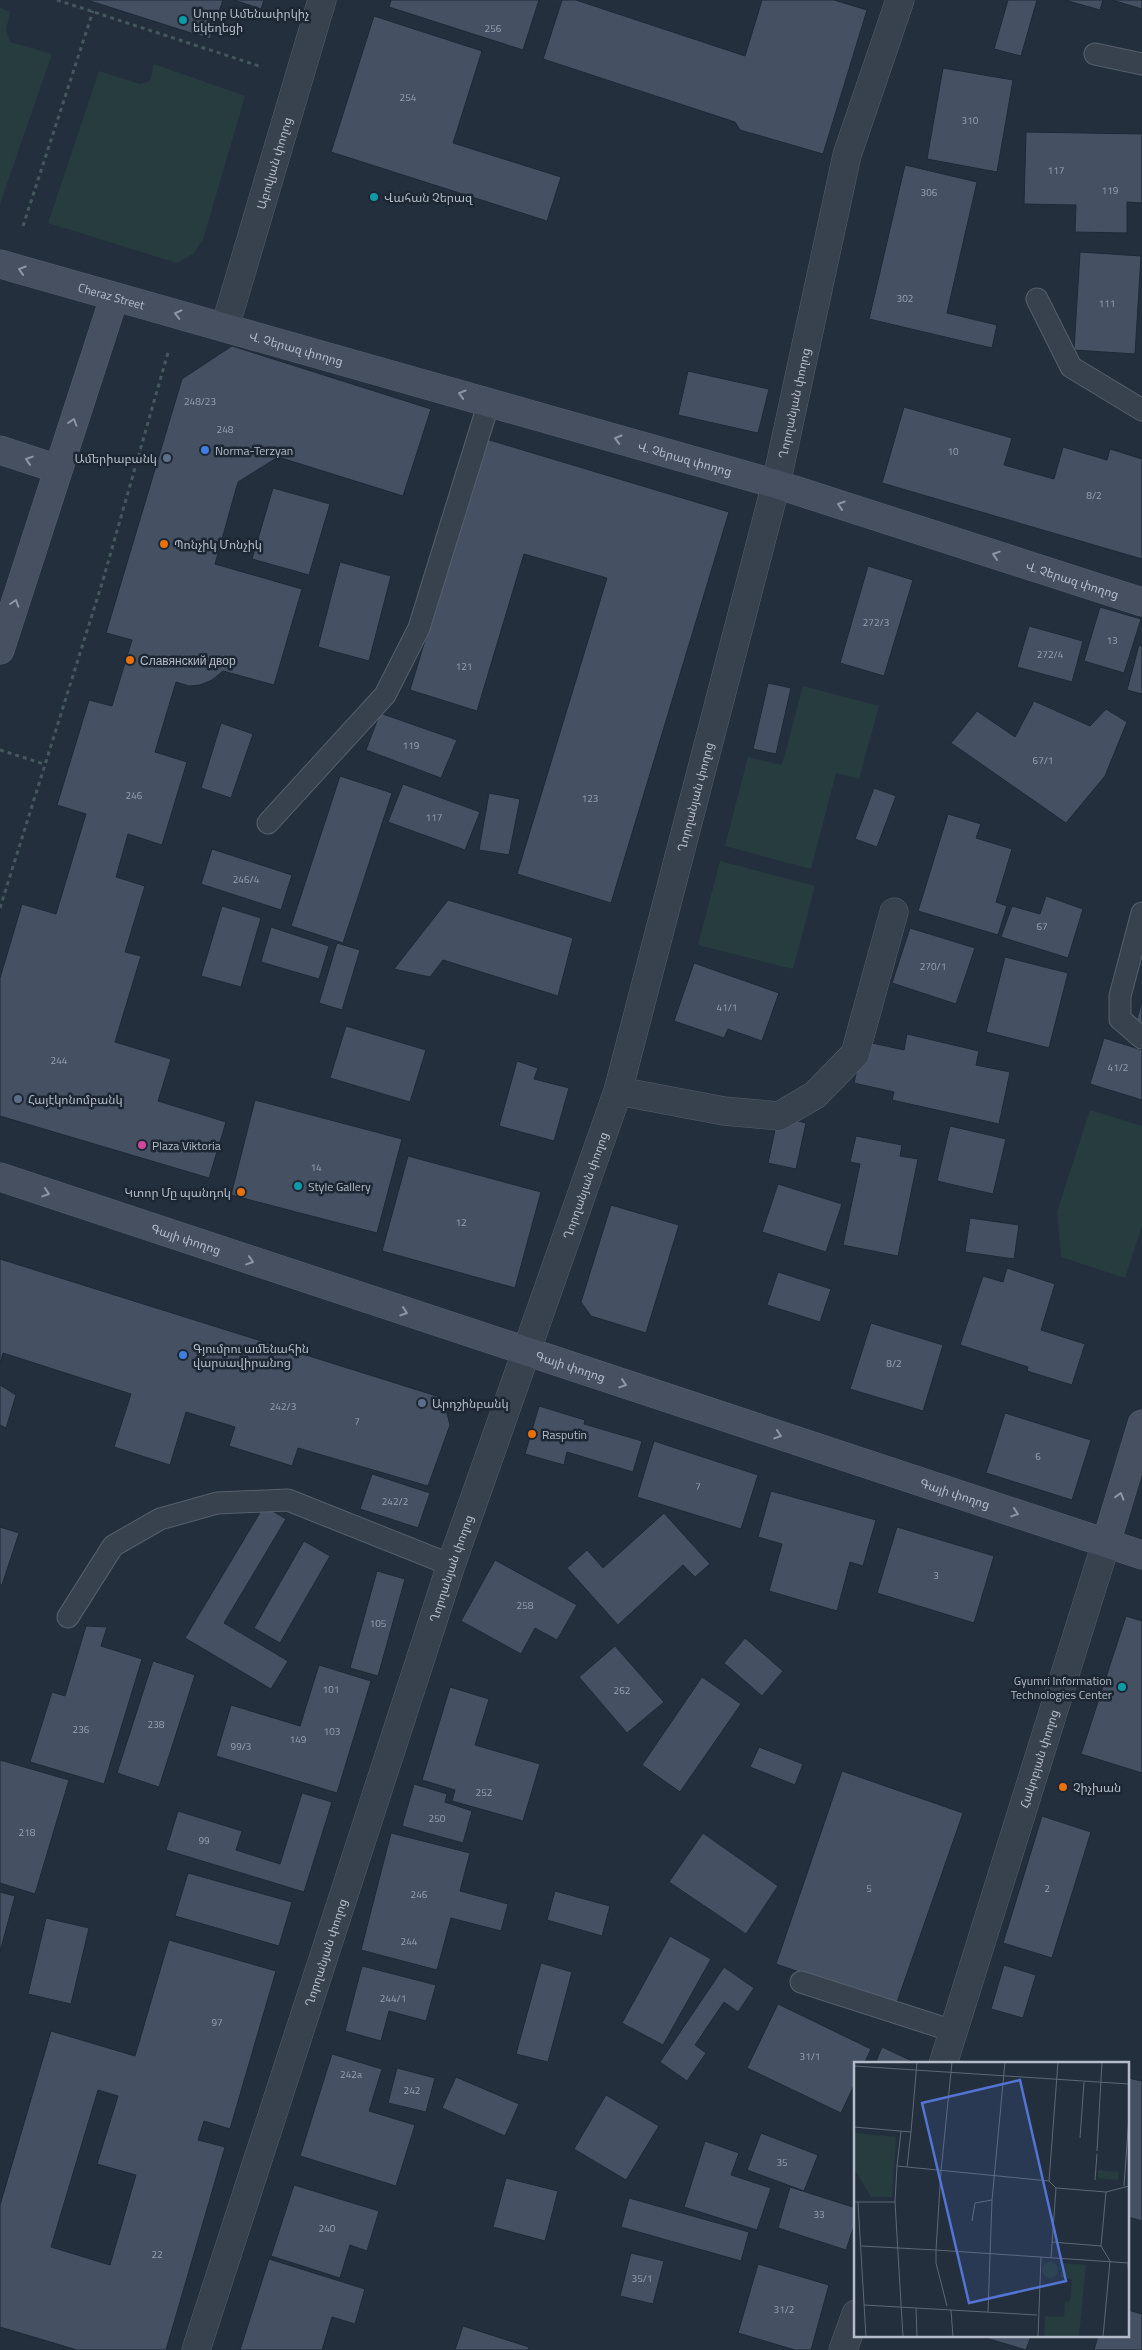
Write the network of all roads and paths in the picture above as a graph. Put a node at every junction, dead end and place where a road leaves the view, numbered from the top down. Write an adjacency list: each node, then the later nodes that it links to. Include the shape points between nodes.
1 (57, 0): 4 (path)
2 (322, 0): 13 (street, Աբովյան փողոց)
3 (900, 0): 18 (street, Ղորղանյան փողոց, via 846,156)
4 (92, 11): 7 (path); 8 (path)
5 (1095, 54): 6 (lane)
6 (1142, 64)
7 (259, 66)
8 (24, 226)
9 (0, 264): 10 (main road, Cheraz Street, one-way to 9)
10 (114, 298): 12 (main road, Cheraz Street, one-way to 10); 17 (main road, one-way to 10)
11 (1037, 299): 15 (lane, via 1071,367)
12 (179, 314): 13 (main road, Cheraz Street); 22 (path, via 103,580)
13 (225, 326): 14 (main road, Վ. Չերազ փողոց, one-way to 13)
14 (489, 402): 18 (main road, Վ. Չերազ փողոց, one-way to 14); 23 (lane, via 419,628 384,695)
15 (1142, 410)
16 (0, 450): 17 (main road, one-way to 16)
17 (58, 469): 20 (main road, one-way to 17)
18 (776, 484): 19 (main road, Վ. Չերազ փողոց, one-way to 18); 28 (street, Ղորղանյան փողոց)
19 (1142, 602)
20 (0, 650)
21 (0, 750): 22 (path)
22 (44, 764): 24 (path)
23 (268, 823)
24 (0, 908)
25 (894, 912): 28 (street, via 855,1054 816,1095 779,1116 724,1111)
26 (1142, 913): 27 (lane, via 1120,996 1120,1019)
27 (1142, 1038)
28 (618, 1091): 30 (street, Ղորղանյան փողոց)
29 (0, 1177): 30 (main road, Գայի փողոց, one-way to 30)
30 (527, 1352): 32 (main road, Գայի փողոց, one-way to 32); 34 (street, Ղորղանյան փողոց)
31 (1142, 1424): 32 (main road, Հակոբյան փողոց, one-way to 31)
32 (1106, 1543): 33 (main road, Գայի փողոց); 37 (street, Հակոբյան փողոց)
33 (1142, 1555)
34 (452, 1565): 35 (lane, via 288,1500 217,1503 160,1519 113,1546); 40 (street, Ղորղանյան փողոց)
35 (68, 1617)
36 (801, 1982): 37 (lane)
37 (953, 2031): 38 (street, Հակոբյան փողոց)
38 (944, 2062)
39 (854, 2320): 41 (street)
40 (196, 2350)
41 (843, 2350)

